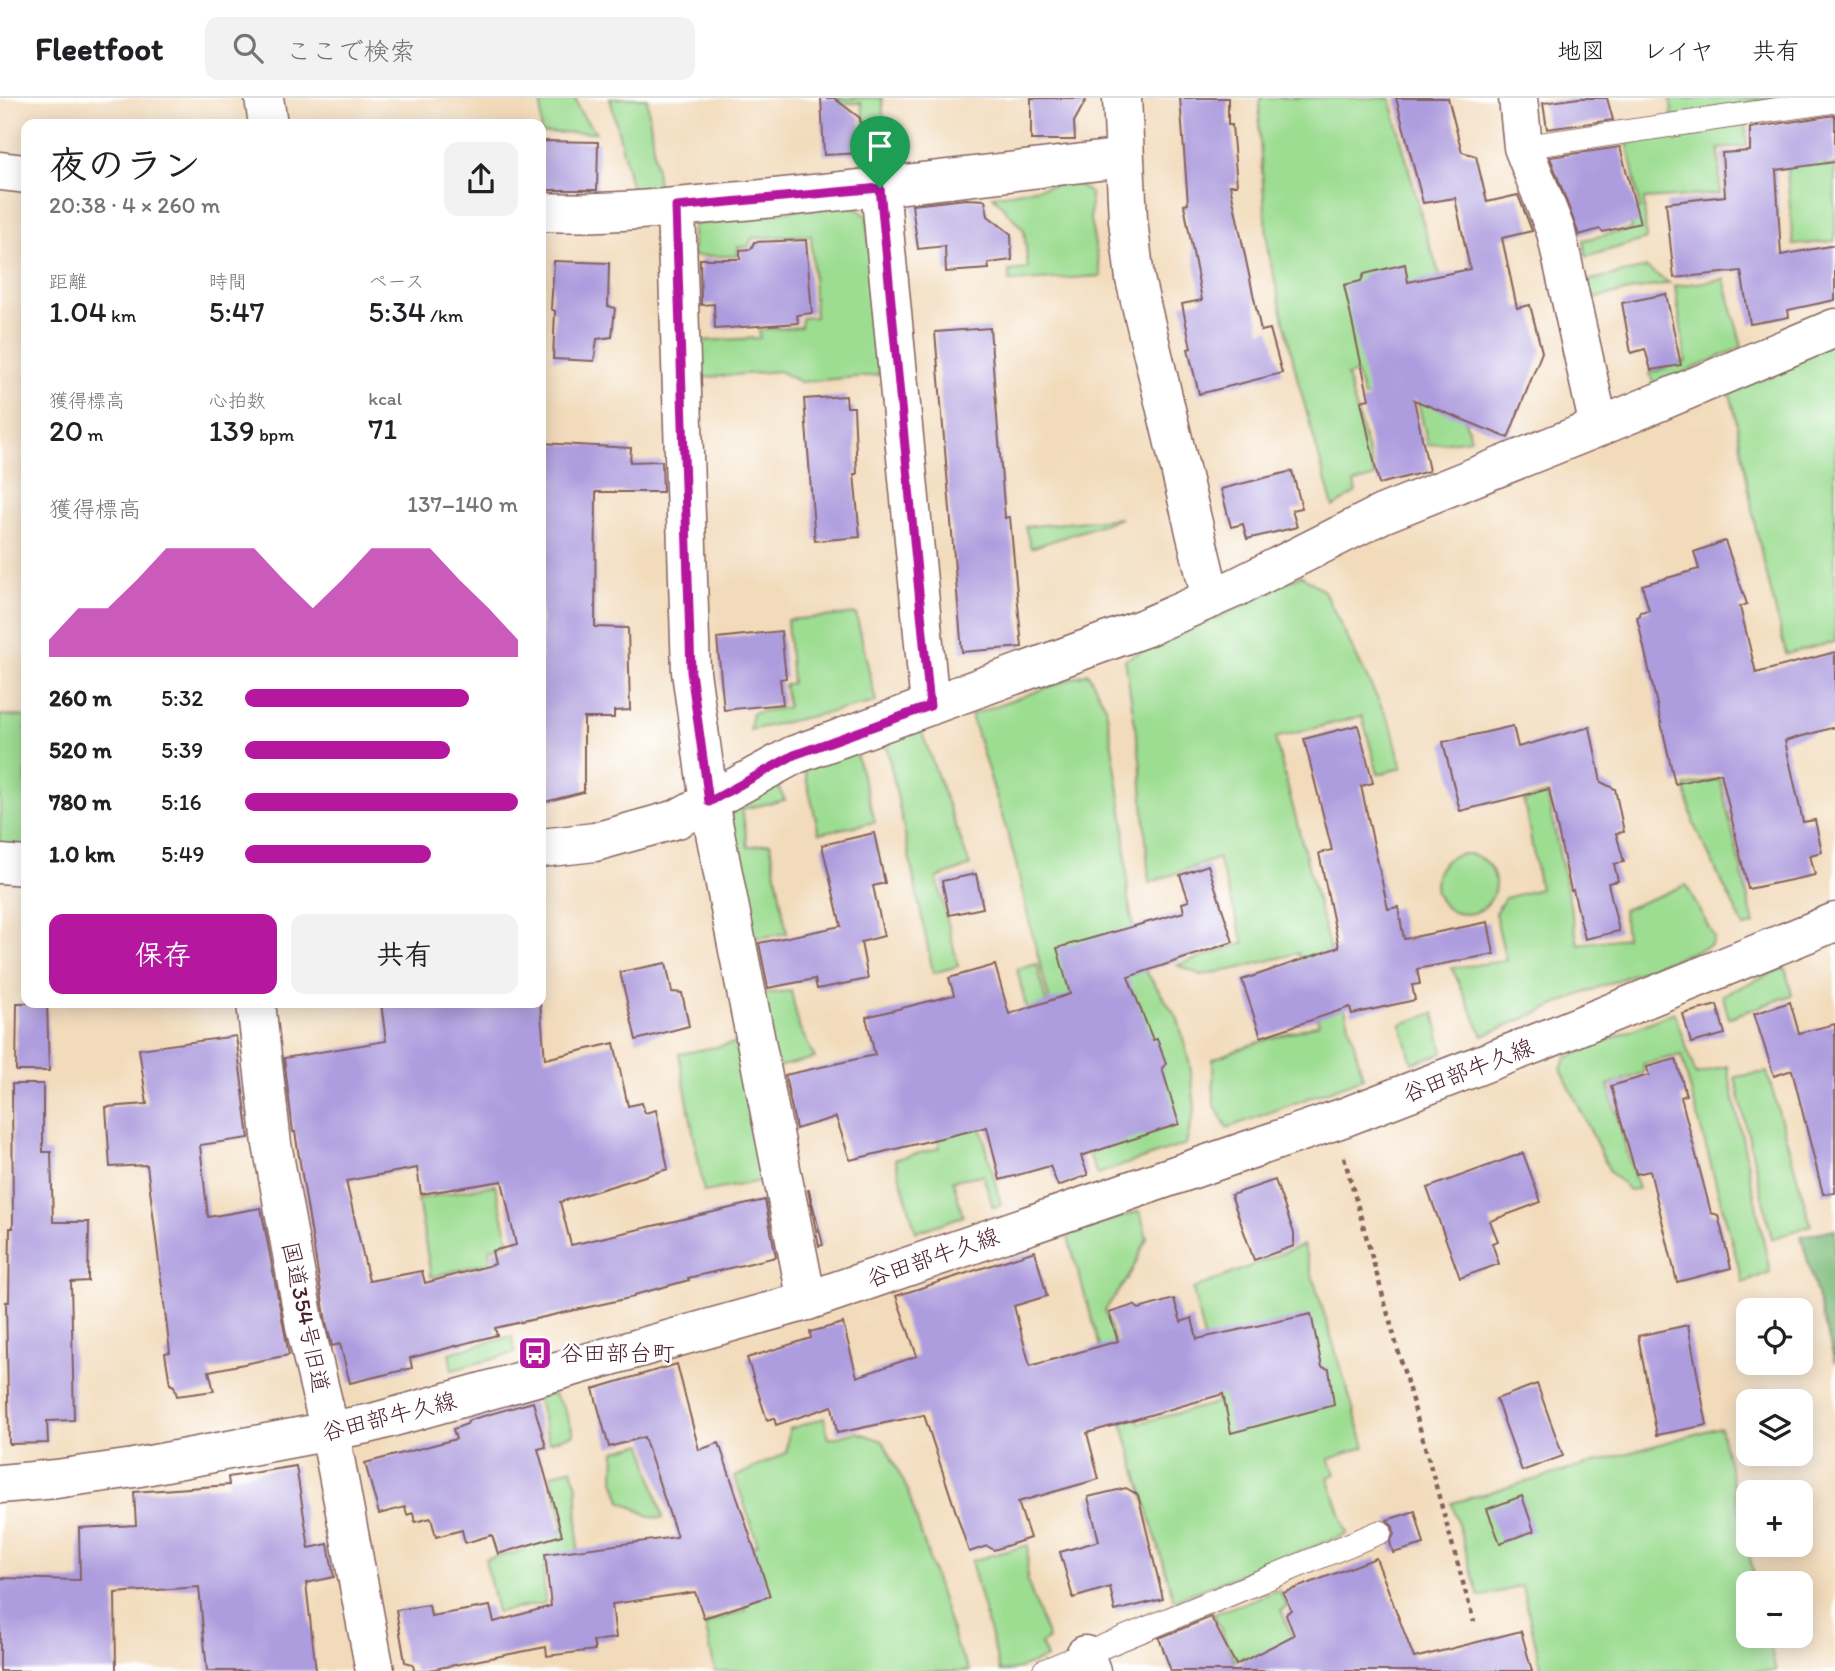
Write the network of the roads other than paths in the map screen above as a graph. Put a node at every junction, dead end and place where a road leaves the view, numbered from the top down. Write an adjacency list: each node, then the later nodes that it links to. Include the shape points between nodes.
1 (264, 98): 5 (street)
2 (1122, 98): 7 (street)
3 (1518, 98): 6 (street)
4 (1835, 101): 6 (lane)
5 (267, 119)
6 (1523, 147): 14 (street, via 1556,232)
7 (1124, 158): 10 (street); 15 (street, via 1139,300)
8 (0, 172): 9 (street)
9 (21, 174)
10 (880, 188): 11 (street); 16 (street)
11 (676, 207): 12 (street); 17 (street, via 691,672)
12 (546, 212)
13 (1835, 328): 14 (street)
14 (1599, 427): 15 (street, via 1382,514)
15 (1211, 599): 16 (street)
16 (930, 706): 17 (street, via 794,755)
17 (709, 802): 18 (street, via 677,819 595,842); 23 (street)
18 (546, 847)
19 (0, 864): 20 (street)
20 (21, 866)
21 (1835, 922): 23 (street, 谷田部牛久線, via 1334,1121)
22 (257, 1008): 24 (street, 国道354号旧道, via 272,1144 305,1326)
23 (807, 1301): 24 (street, 谷田部牛久線)
24 (330, 1432): 25 (street, 谷田部牛久線, via 134,1468); 28 (street, 国道354号旧道)
25 (0, 1484)
26 (1380, 1532): 27 (lane)
27 (1088, 1663): 29 (lane)
28 (375, 1671)
29 (1044, 1671)

